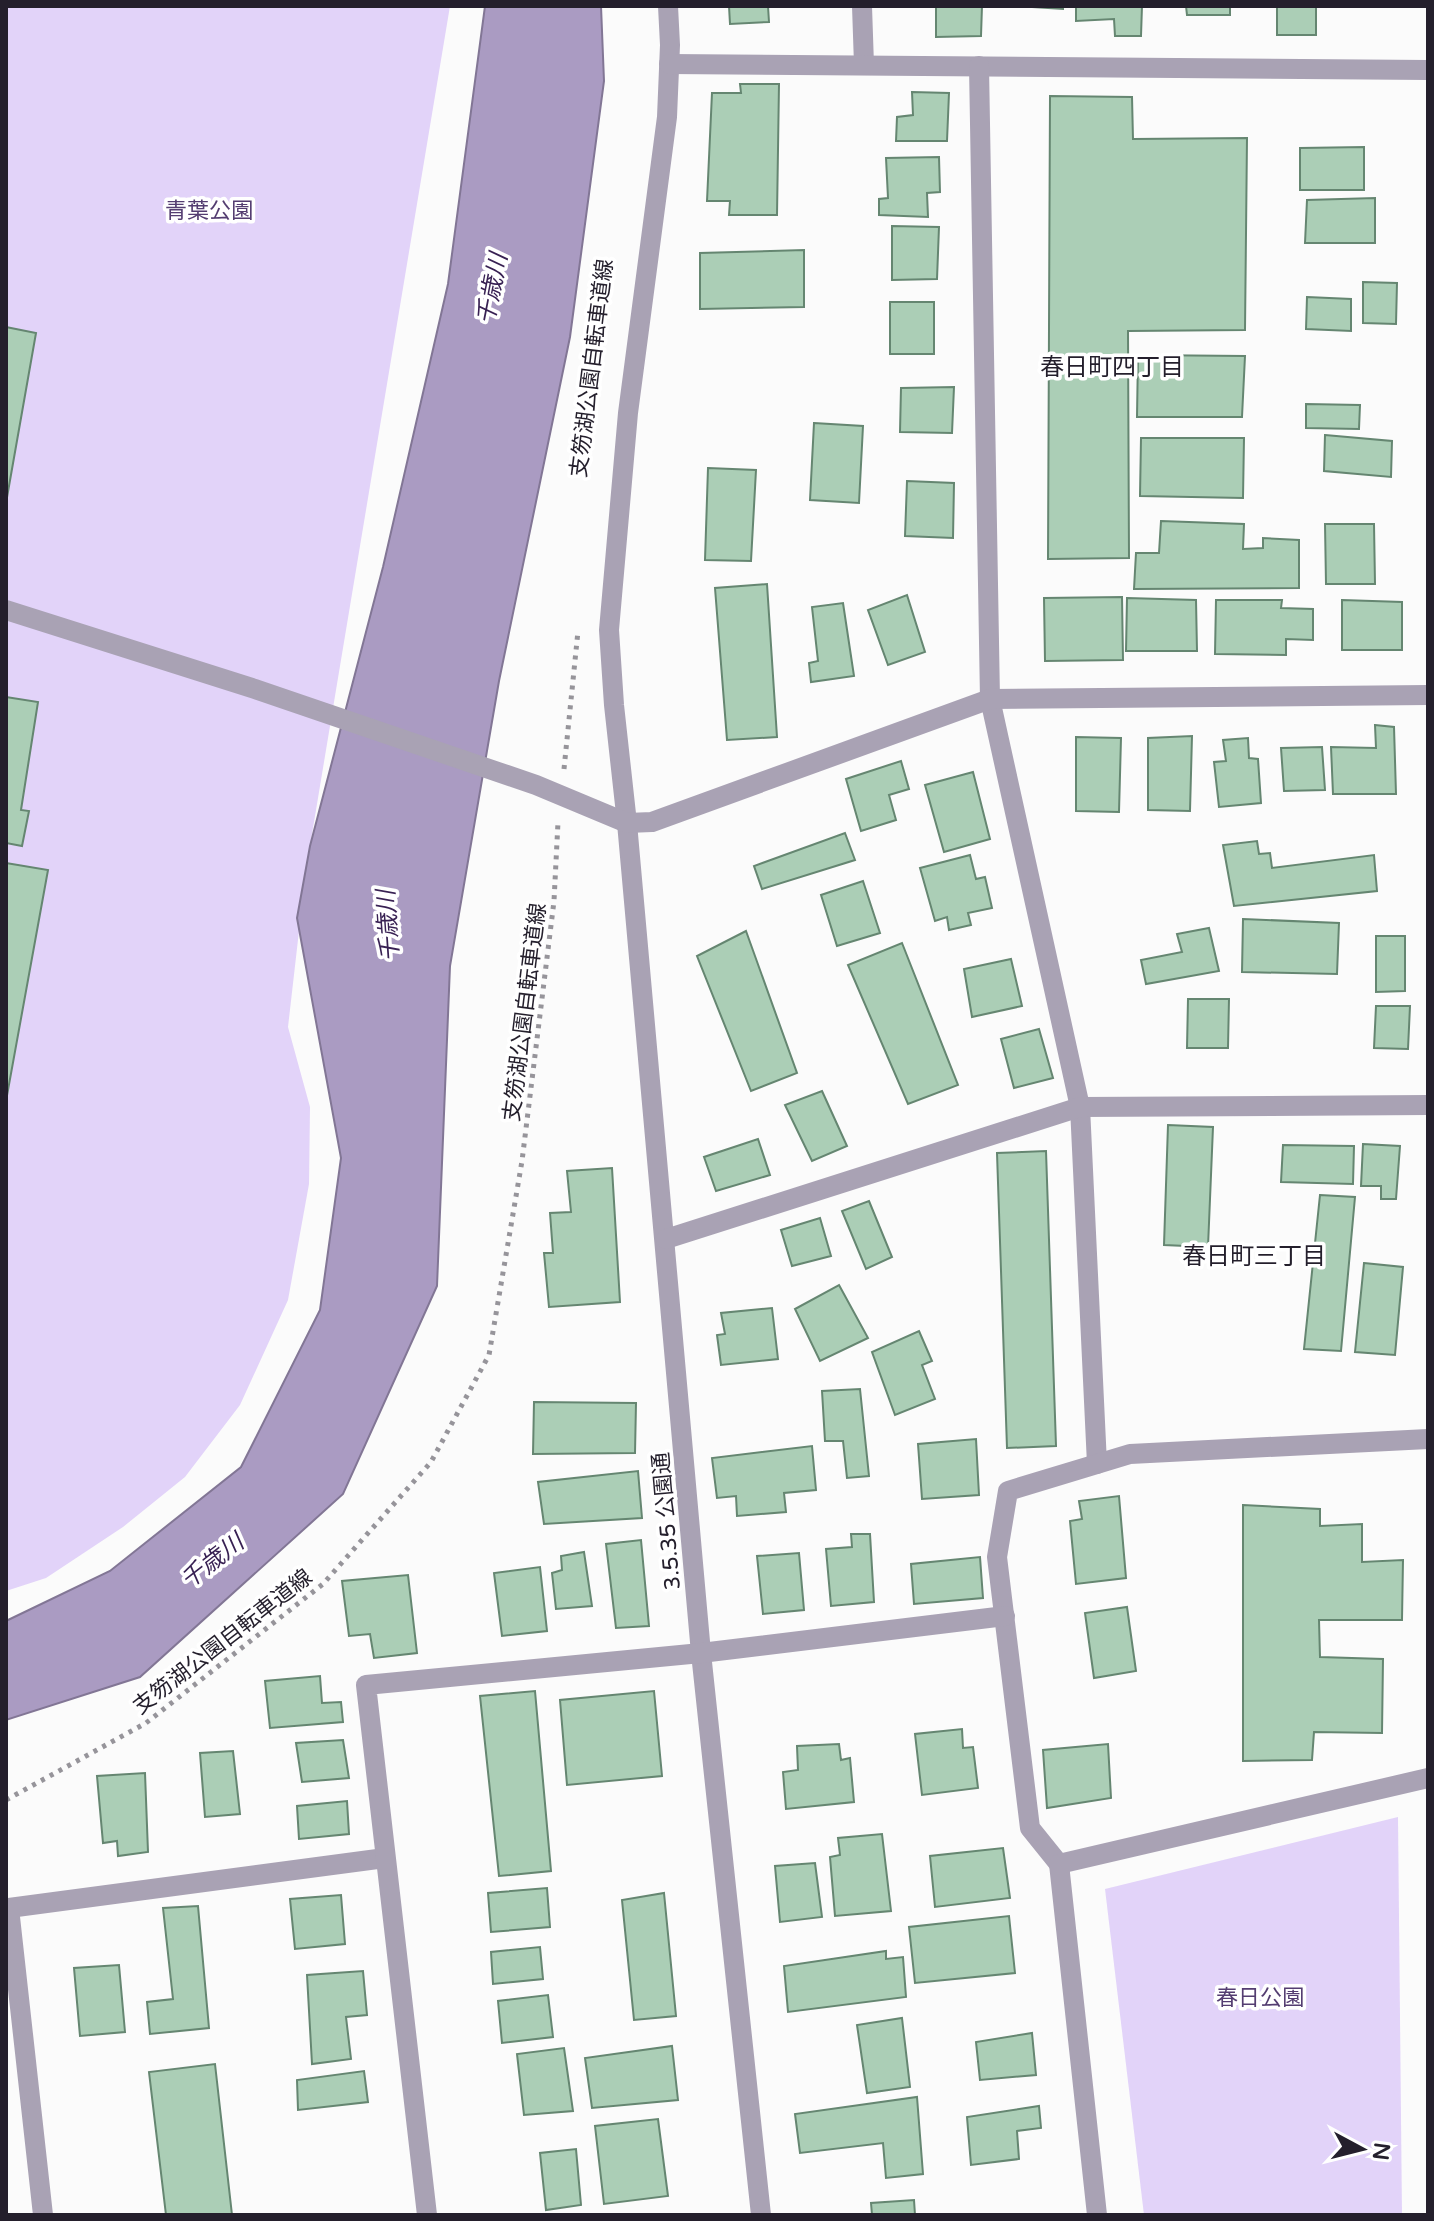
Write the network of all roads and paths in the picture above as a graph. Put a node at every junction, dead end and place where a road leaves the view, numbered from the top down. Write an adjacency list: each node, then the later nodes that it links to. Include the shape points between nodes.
1 (668, 6): 3 (street, 3.5.35 公園通)
2 (862, 6): 4 (street)
3 (669, 64): 4 (street); 12 (street, 3.5.35 公園通, via 609,630)
4 (864, 65): 5 (street)
5 (979, 66): 6 (street); 10 (street)
6 (1428, 70)
7 (6, 610): 11 (street, via 255,689)
8 (578, 629): 11 (path, 支笏湖公園自転車道線)
9 (1428, 695): 10 (street)
10 (990, 699): 12 (street, via 652,822); 14 (street)
11 (561, 796): 12 (street); 21 (path, 支笏湖公園自転車道線, via 554,901 524,1145 489,1355 431,1462 323,1584 146,1723)
12 (627, 823): 15 (street, 3.5.35 公園通)
13 (1428, 1105): 14 (street)
14 (1080, 1107): 15 (street); 17 (street)
15 (666, 1239): 19 (street, 3.5.35 公園通)
16 (1428, 1439): 17 (street, via 1130,1454)
17 (1097, 1464): 18 (street, via 1008,1491 997,1557)
18 (1005, 1616): 19 (street); 23 (street, via 1030,1828)
19 (701, 1653): 22 (street, via 366,1685); 26 (street, 3.5.35 公園通)
20 (1428, 1778): 23 (street)
21 (6, 1800)
22 (385, 1858): 24 (street, via 9,1908); 25 (street)
23 (1059, 1864): 27 (street)
24 (43, 2215)
25 (427, 2215)
26 (761, 2215)
27 (1097, 2215)

